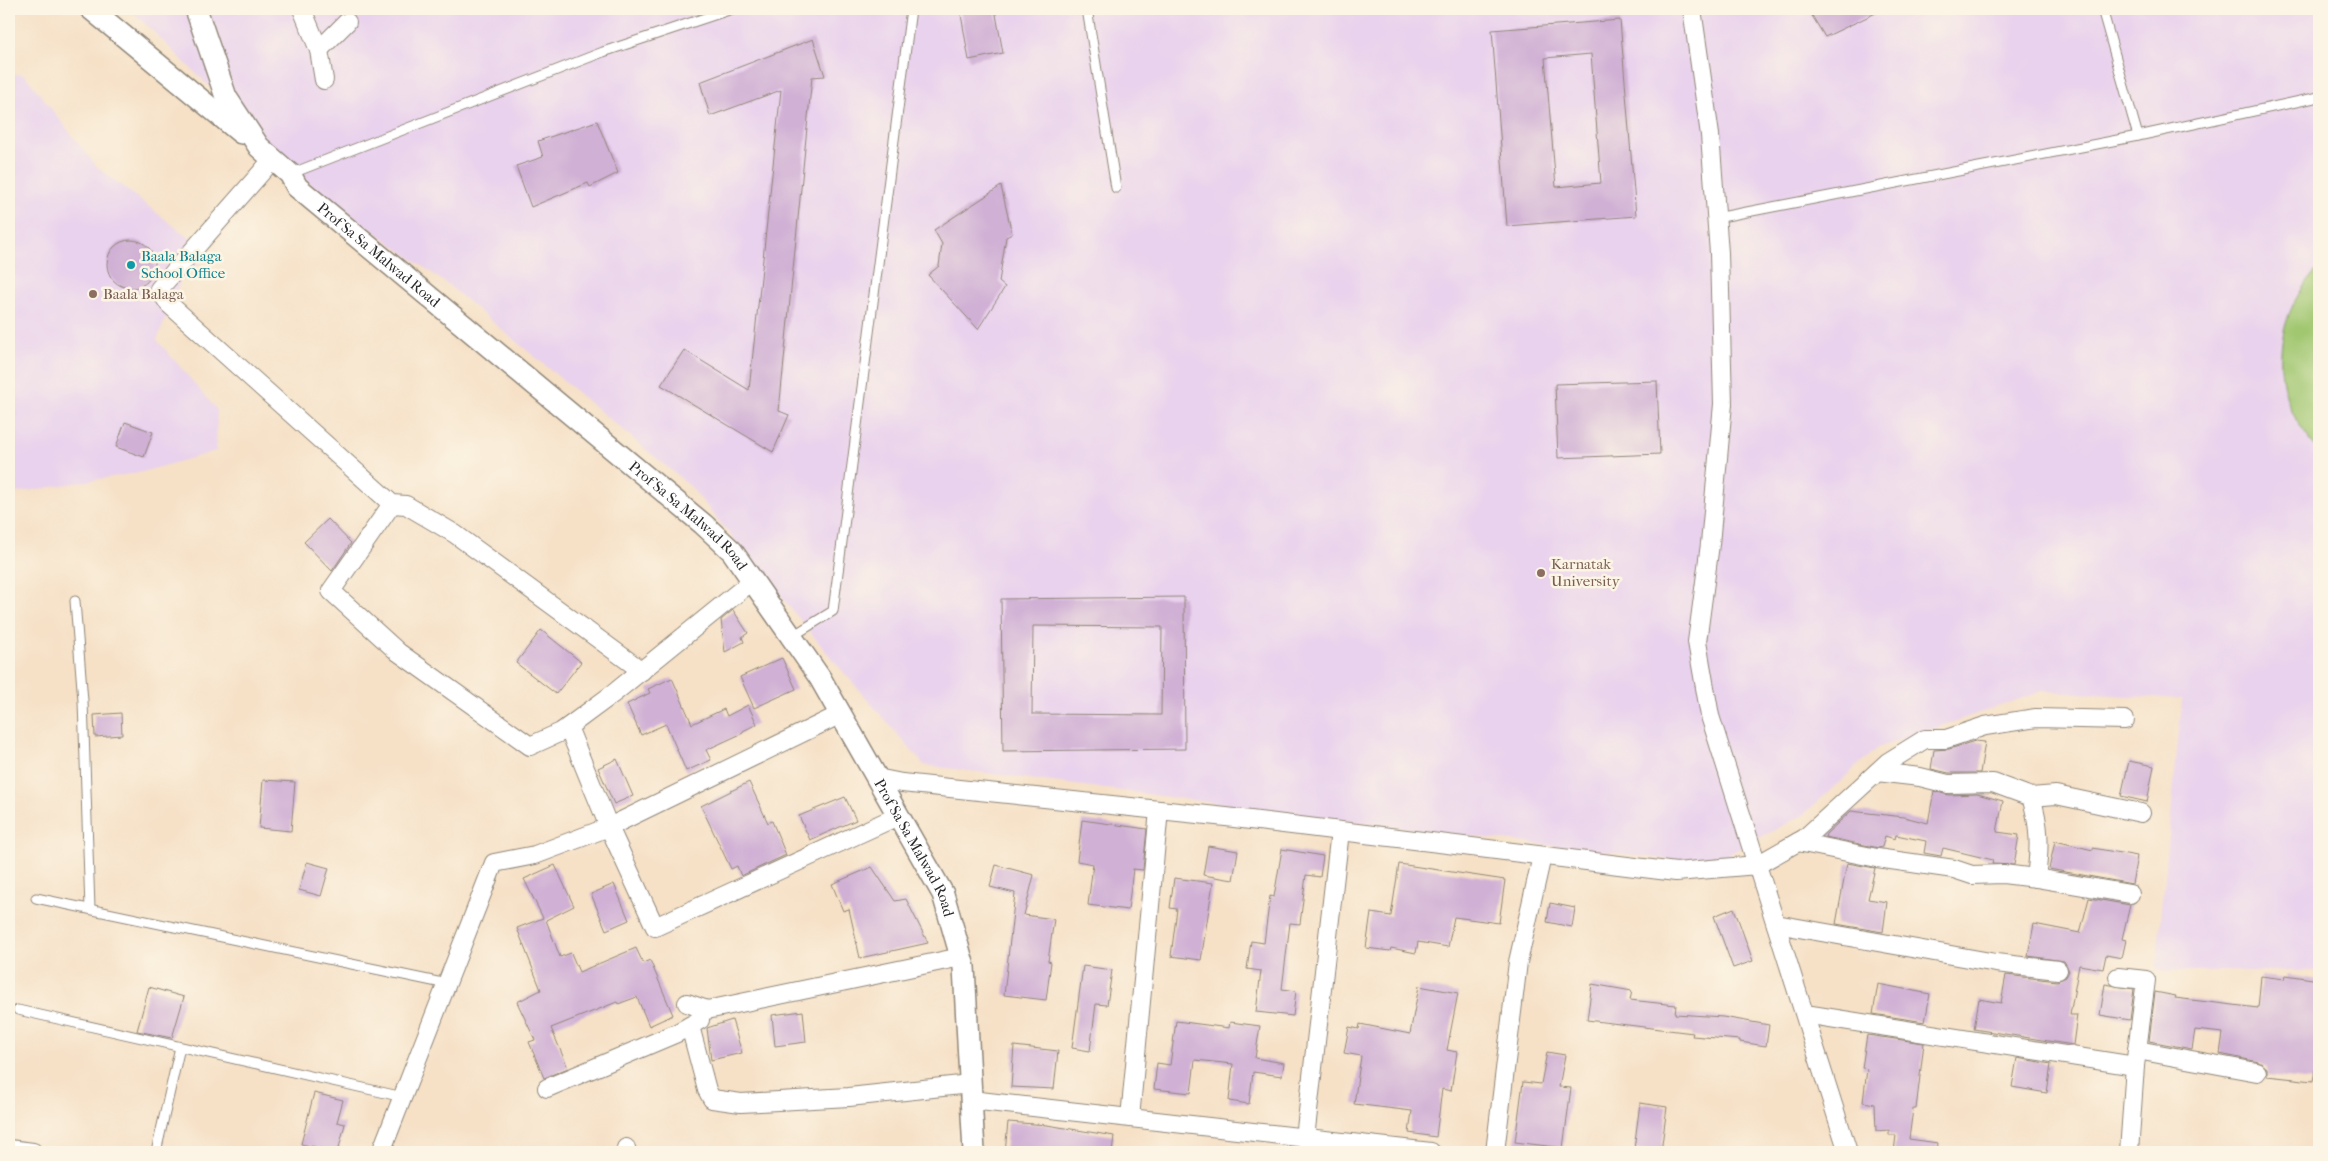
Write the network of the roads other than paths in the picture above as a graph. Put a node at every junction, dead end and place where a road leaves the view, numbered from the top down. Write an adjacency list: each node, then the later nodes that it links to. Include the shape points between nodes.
1 (91, 9): 14 (street)
2 (196, 9): 14 (street, Prof Sa Sa Malwad Road, via 226,97)
3 (302, 9): 10 (street)
4 (732, 9): 15 (lane, via 603,52)
5 (911, 9): 21 (lane, via 833,611)
6 (1087, 9): 16 (lane)
7 (1692, 9): 17 (street, via 1710,135)
8 (2102, 9): 13 (lane)
9 (347, 22): 10 (street)
10 (319, 50): 11 (street)
11 (324, 80)
12 (2319, 97): 13 (lane)
13 (2138, 136): 17 (lane)
14 (266, 153): 15 (street, Prof Sa Sa Malwad Road); 18 (street, via 159,289 169,304)
15 (290, 174): 19 (street, Prof Sa Sa Malwad Road, via 297,187 703,524 732,551)
16 (1116, 188)
17 (1716, 218): 36 (street, via 1723,404 1697,642 1710,716)
18 (392, 504): 22 (street, via 406,505 455,534); 25 (street, via 331,591 398,652 530,746)
19 (752, 581): 21 (street, Prof Sa Sa Malwad Road); 22 (street)
20 (75, 601): 40 (lane, via 83,701)
21 (791, 637): 23 (street, Prof Sa Sa Malwad Road)
22 (642, 671): 25 (street)
23 (841, 714): 27 (street, Prof Sa Sa Malwad Road); 32 (street)
24 (2125, 720): 26 (street, via 2036,718 1985,726 1946,739 1925,739)
25 (568, 727): 32 (street)
26 (1877, 772): 28 (street, via 1948,784 1993,783); 34 (street)
27 (877, 778): 29 (street); 31 (street, Prof Sa Sa Malwad Road)
28 (2031, 797): 30 (street, via 2056,795); 37 (street, via 2040,836)
29 (1159, 810): 33 (street); 57 (street)
30 (2141, 813)
31 (898, 816): 32 (street, via 656,927); 42 (street, Prof Sa Sa Malwad Road, via 943,894)
32 (609, 828): 45 (street, via 535,855 494,863)
33 (1340, 831): 35 (street); 58 (street)
34 (1798, 842): 36 (street); 37 (street, via 1954,869 1972,875)
35 (1542, 856): 36 (street, via 1676,872); 66 (street, via 1518,962)
36 (1758, 865): 41 (street)
37 (2036, 878): 38 (street)
38 (2130, 894)
39 (36, 898): 40 (lane)
40 (90, 909): 45 (lane)
41 (1776, 924): 43 (street, via 1996,963); 49 (street)
42 (961, 957): 48 (street); 55 (street, Prof Sa Sa Malwad Road)
43 (2058, 970)
44 (2118, 977): 52 (street, via 2146,980)
45 (446, 984): 56 (street)
46 (687, 1004): 48 (street)
47 (18, 1010): 51 (lane)
48 (707, 1010): 50 (street, via 704,1018)
49 (1805, 1014): 52 (street); 67 (street)
50 (690, 1026): 54 (street); 55 (street, via 706,1090 712,1099 741,1103)
51 (180, 1047): 56 (lane); 62 (lane)
52 (2136, 1058): 53 (street); 68 (street)
53 (2257, 1072)
54 (547, 1088)
55 (971, 1092): 57 (street); 64 (street, Prof Sa Sa Malwad Road)
56 (403, 1097): 63 (street)
57 (1130, 1118): 58 (street)
58 (1304, 1138): 60 (street)
59 (9, 1149): 61 (street)
60 (1369, 1149): 65 (street)
61 (32, 1152)
62 (156, 1152)
63 (382, 1152)
64 (974, 1152)
65 (1431, 1152)
66 (1495, 1152)
67 (1848, 1152)
68 (2129, 1152)

